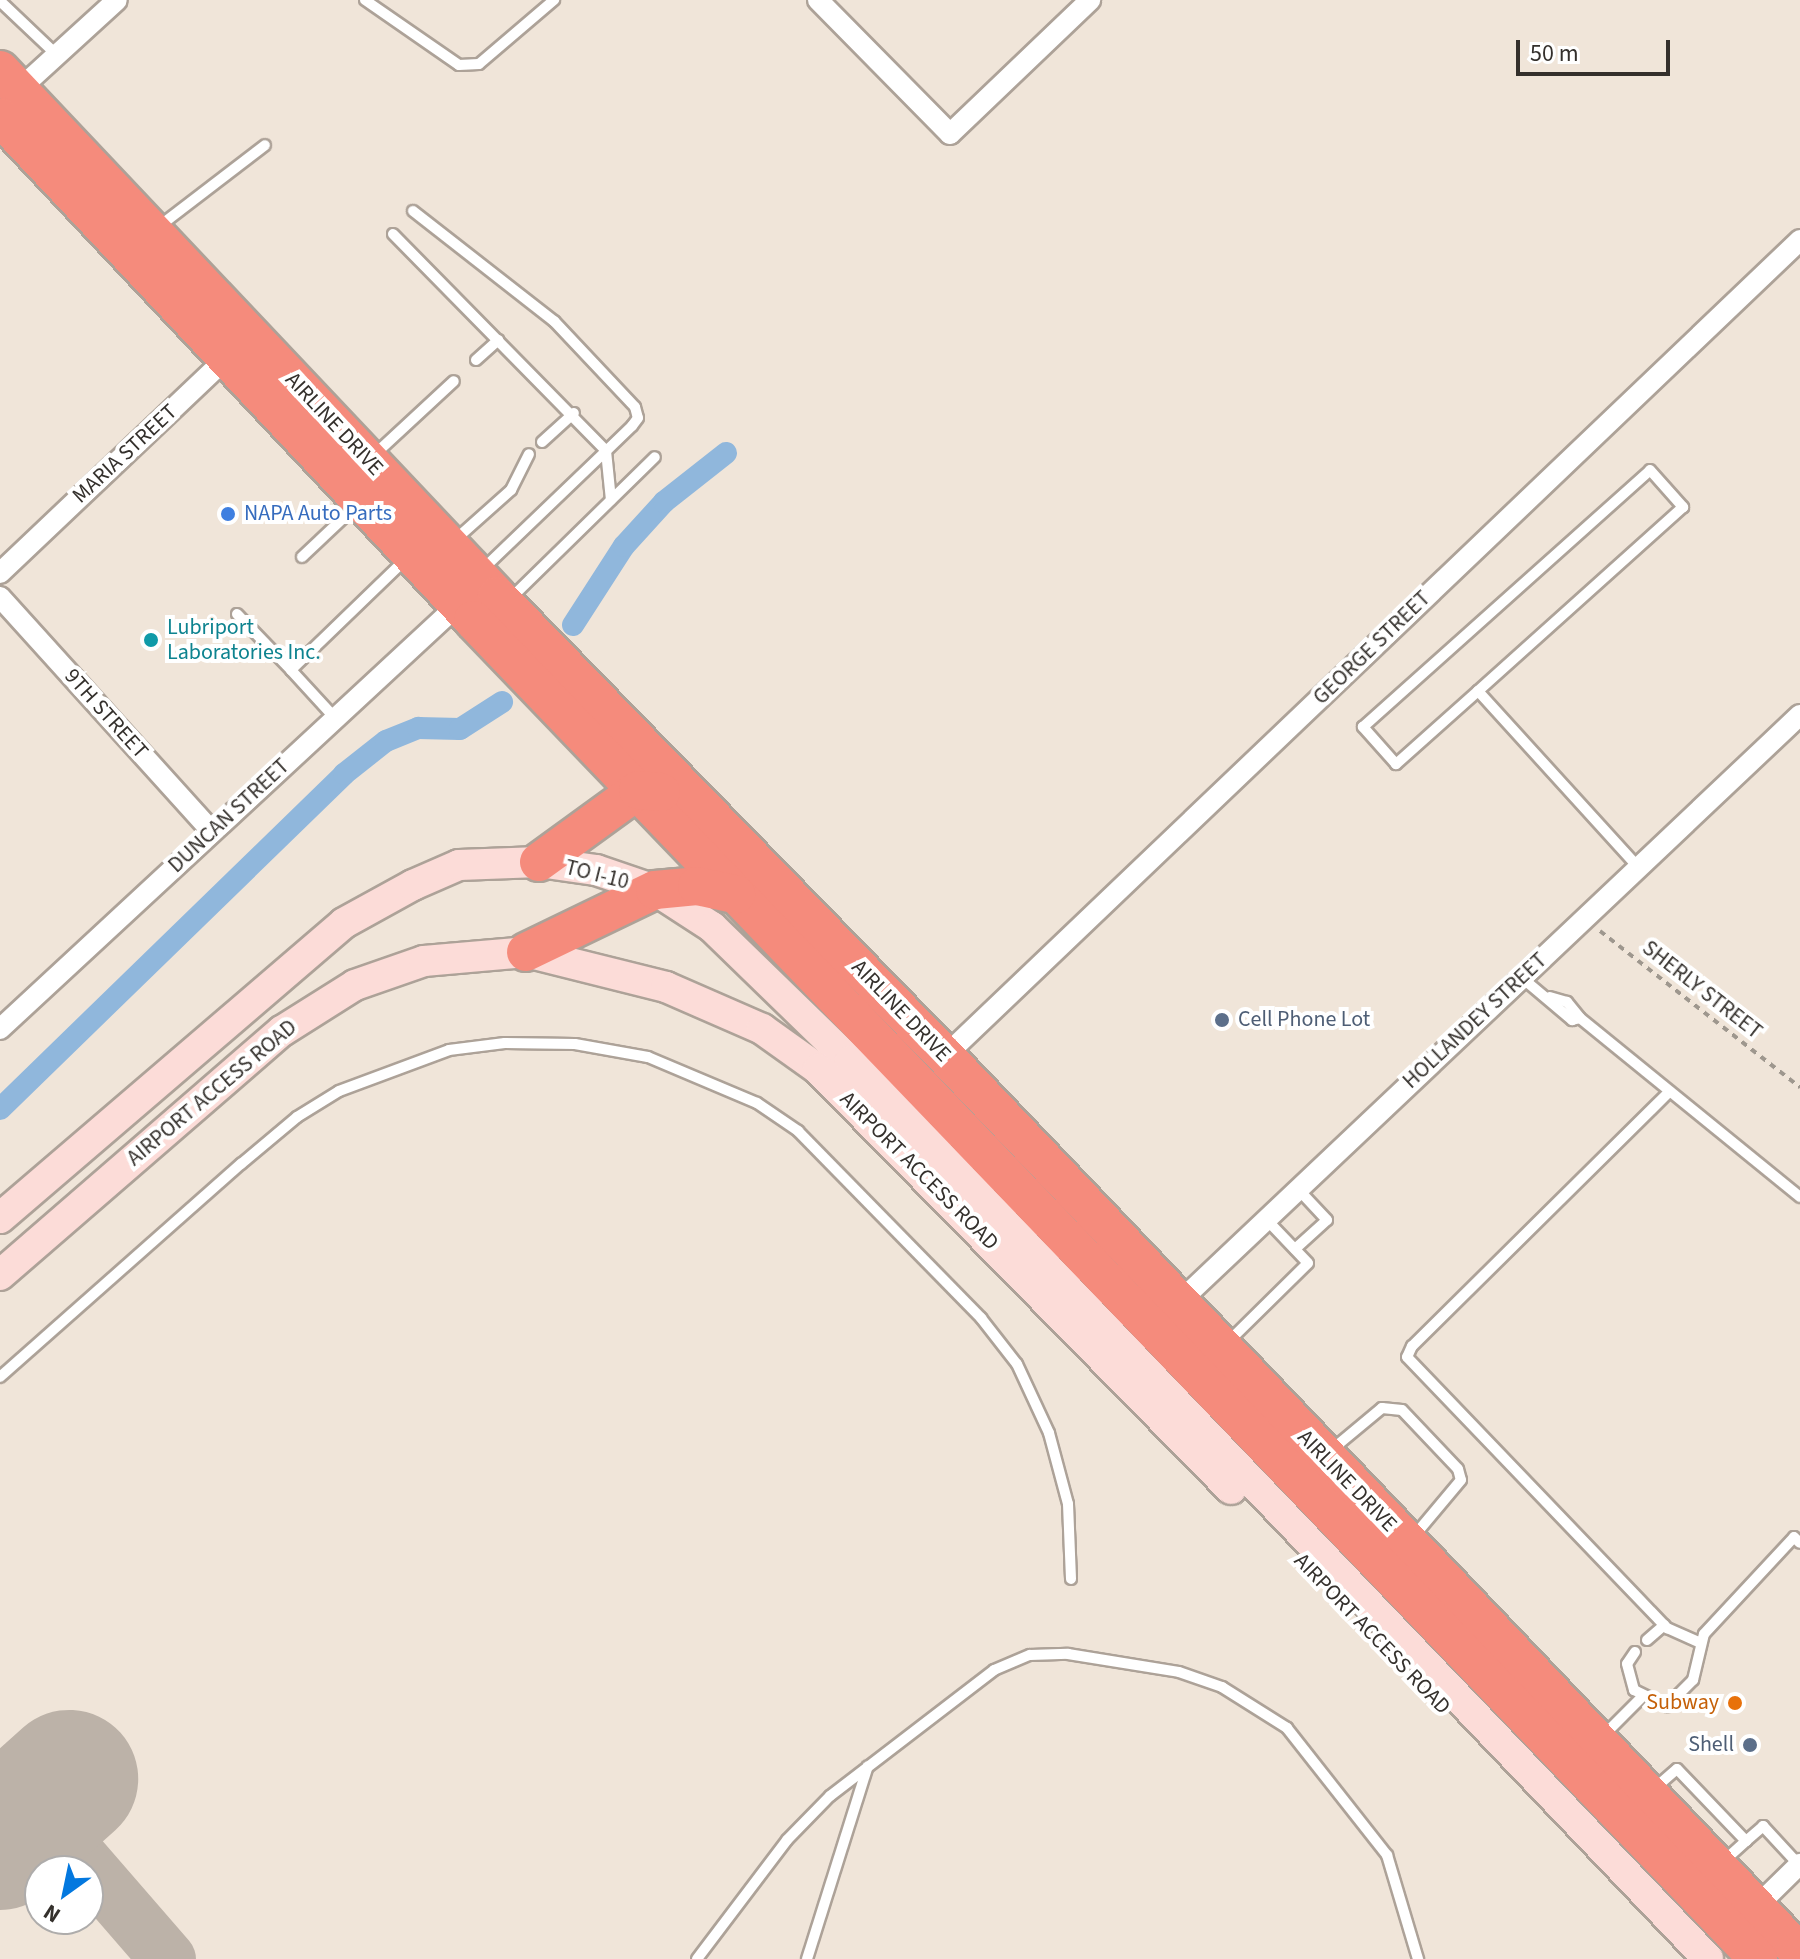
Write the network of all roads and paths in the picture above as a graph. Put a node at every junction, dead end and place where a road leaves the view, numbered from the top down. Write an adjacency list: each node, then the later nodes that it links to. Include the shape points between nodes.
1 (117, 0): 7 (street)
2 (365, 0): 3 (lane, via 459,65 479,64)
3 (554, 0)
4 (818, 0): 5 (street, via 950,134)
5 (1090, 0)
6 (0, 1): 7 (lane)
7 (57, 55): 8 (street)
8 (5, 96): 11 (highway, AIRLINE DRIVE); 15 (highway, AIRLINE DRIVE)
9 (265, 145): 11 (lane)
10 (413, 211): 20 (lane, via 554,321 635,407 638,418)
11 (152, 232): 15 (highway, AIRLINE DRIVE)
12 (393, 234): 14 (lane)
13 (1800, 240): 51 (street, GEORGE STREET)
14 (498, 340): 16 (lane); 18 (lane)
15 (239, 347): 23 (highway, AIRLINE DRIVE); 25 (highway, AIRLINE DRIVE); 29 (street, MARIA STREET)
16 (476, 360)
17 (454, 381): 23 (lane)
18 (574, 413): 19 (lane); 20 (lane)
19 (542, 442)
20 (606, 451): 24 (lane); 30 (lane)
21 (529, 454): 26 (lane, via 511,490)
22 (655, 457): 24 (lane)
23 (369, 460): 26 (highway, AIRLINE DRIVE)
24 (611, 500): 32 (lane)
25 (361, 501): 27 (highway, AIRLINE DRIVE); 28 (lane)
26 (449, 546): 30 (highway, AIRLINE DRIVE)
27 (412, 554): 30 (highway, AIRLINE DRIVE); 34 (lane)
28 (302, 557)
29 (0, 573)
30 (468, 590): 32 (highway, AIRLINE DRIVE); 37 (street, DUNCAN STREET); 38 (highway, AIRLINE DRIVE)
31 (0, 597): 42 (street, 9TH STREET)
32 (504, 604): 40 (highway, AIRLINE DRIVE)
33 (237, 614): 34 (lane)
34 (291, 670): 37 (lane)
35 (1478, 691): 35 (lane, via 1683,507 1650,470 1363,727 1396,764); 44 (lane)
36 (1800, 715): 44 (street, HOLLANDEY STREET)
37 (335, 718): 42 (street, DUNCAN STREET)
38 (579, 729): 39 (highway, AIRLINE DRIVE); 41 (highway, via 598,776)
39 (638, 790): 40 (highway); 41 (highway); 46 (highway, AIRLINE DRIVE)
40 (692, 794): 51 (highway, AIRLINE DRIVE)
41 (589, 826): 43 (highway)
42 (212, 832): 50 (street, DUNCAN STREET)
43 (539, 862): 45 (street, TO I-10, via 596,870); 56 (street, AIRPORT ACCESS ROAD, via 459,865 344,923)
44 (1638, 867): 47 (street, HOLLANDEY STREET)
45 (655, 890): 46 (highway, via 697,886); 48 (highway); 78 (street, AIRPORT ACCESS ROAD, via 712,927)
46 (736, 894): 60 (highway, AIRLINE DRIVE)
47 (1584, 918): 49 (street, HOLLANDEY STREET); 52 (path, SHERLY STREET)
48 (526, 952): 59 (street, AIRPORT ACCESS ROAD, via 424,961 355,985 282,1031); 83 (street, AIRPORT ACCESS ROAD, via 666,987 762,1029 818,1069 1413,1676)
49 (1521, 977): 53 (lane, via 1572,1020 1580,1018); 54 (street, HOLLANDEY STREET)
50 (0, 1029)
51 (945, 1056): 60 (highway, AIRLINE DRIVE)
52 (1800, 1087)
53 (1668, 1093): 55 (lane); 67 (lane, via 1407,1352)
54 (1298, 1189): 57 (street, HOLLANDEY STREET); 58 (lane, via 1327,1220)
55 (1800, 1197)
56 (0, 1218)
57 (1266, 1219): 58 (lane); 60 (street, HOLLANDEY STREET)
58 (1295, 1249): 61 (lane, via 1308,1263 1303,1273)
59 (0, 1275)
60 (1164, 1316): 61 (highway, AIRLINE DRIVE); 78 (highway, AIRLINE DRIVE)
61 (1221, 1349): 63 (highway, AIRLINE DRIVE)
62 (0, 1377): 66 (lane, via 252,1155 339,1091 449,1050 505,1043 575,1044 648,1057 757,1103 798,1131 981,1318 1017,1364 1049,1433 1068,1504)
63 (1324, 1457): 65 (highway, AIRLINE DRIVE); 65 (lane, via 1382,1408 1402,1410 1458,1469 1461,1480)
64 (1798, 1537): 69 (lane)
65 (1407, 1544): 72 (highway, AIRLINE DRIVE)
66 (1071, 1579)
67 (1664, 1625): 68 (lane); 69 (lane)
68 (1647, 1640)
69 (1700, 1643): 71 (lane, via 1699,1668 1667,1706)
70 (1635, 1652): 71 (lane, via 1627,1676)
71 (1642, 1697): 72 (lane)
72 (1597, 1742): 74 (highway, AIRLINE DRIVE)
73 (868, 1765): 80 (lane, via 806,1818); 81 (lane); 82 (lane, via 994,1670 1030,1655 1100,1656 1222,1687 1287,1728 1387,1855)
74 (1647, 1795): 75 (lane, via 1677,1769); 77 (highway, AIRLINE DRIVE)
75 (1746, 1841): 76 (lane, via 1763,1826); 77 (lane)
76 (1799, 1865): 78 (street)
77 (1717, 1867): 78 (highway, AIRLINE DRIVE)
78 (1732, 1932): 79 (highway, AIRLINE DRIVE); 84 (highway, AIRLINE DRIVE)
79 (1800, 1953)
80 (697, 1959)
81 (807, 1959)
82 (1418, 1959)
83 (1680, 1959)
84 (1758, 1959)

